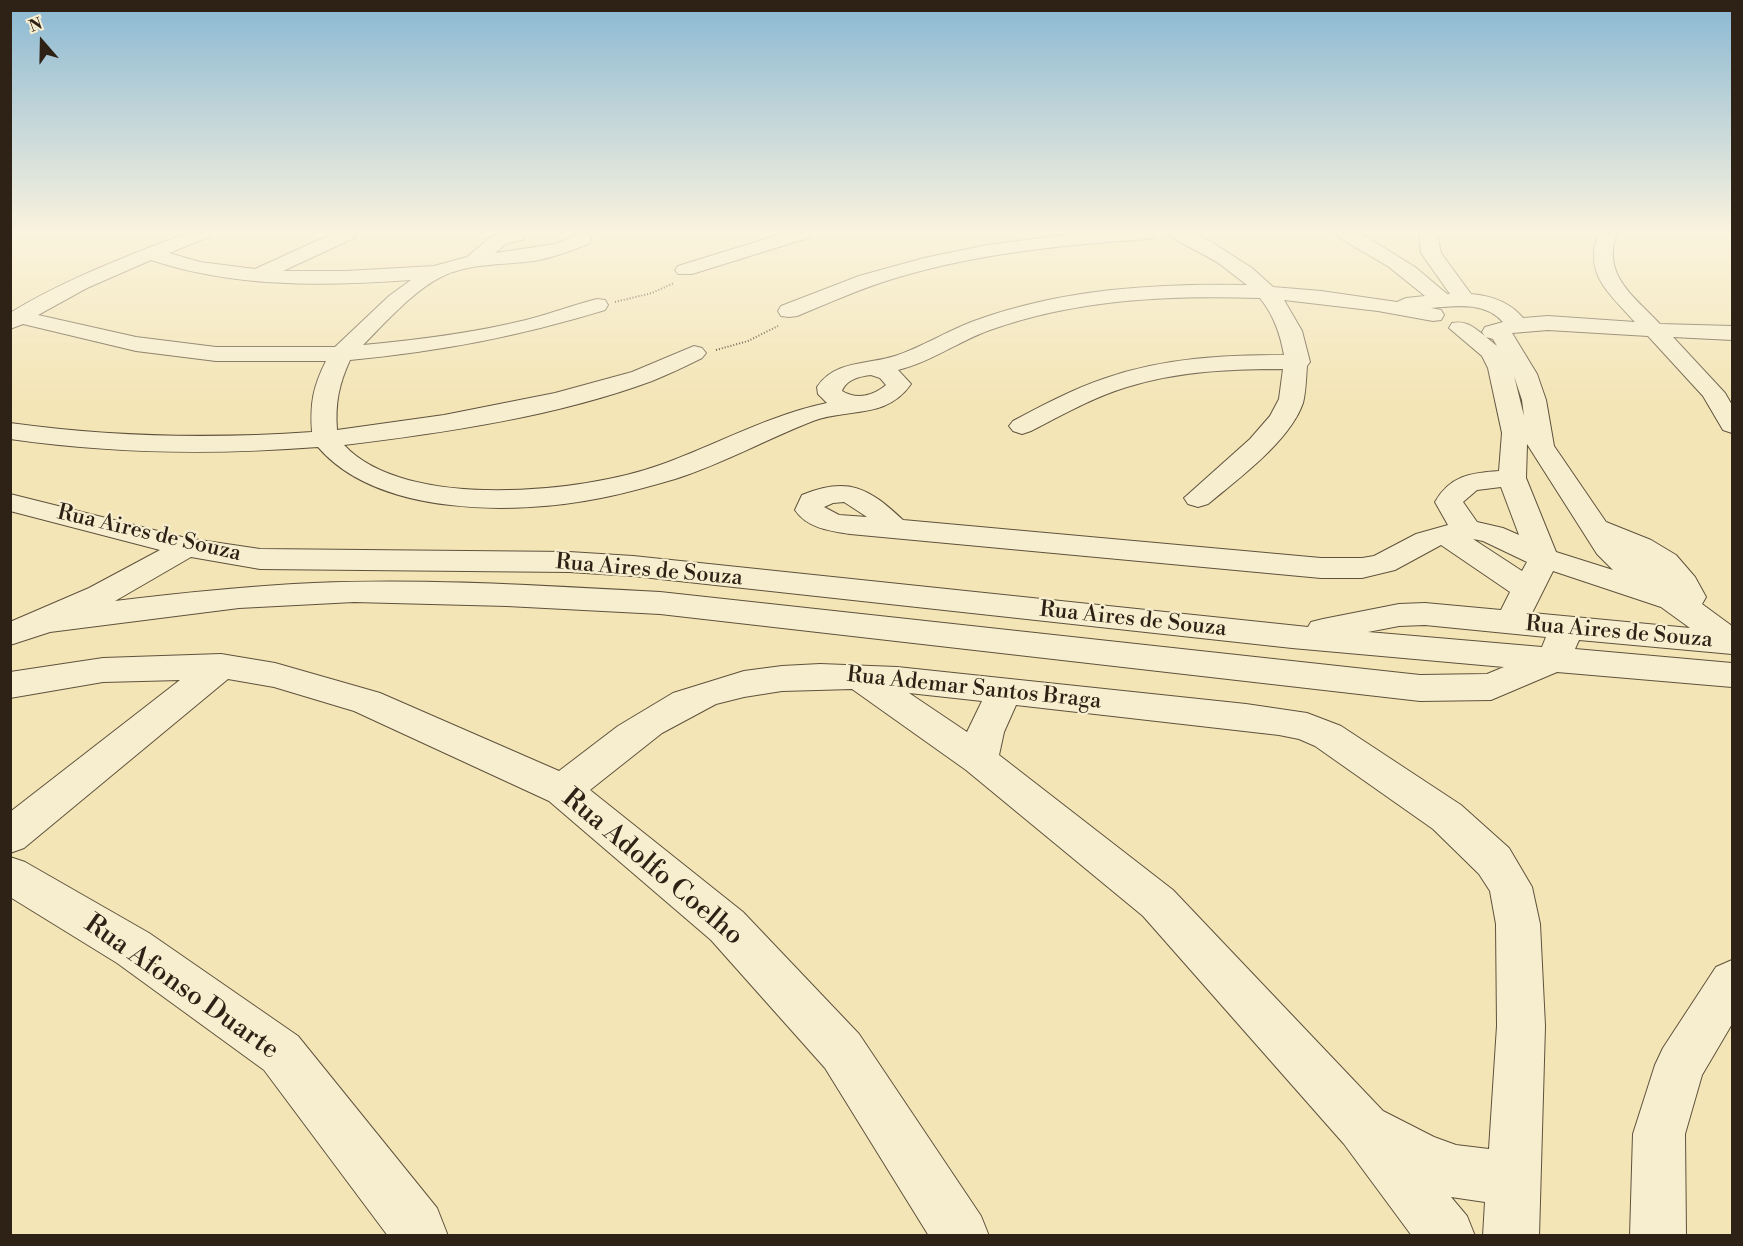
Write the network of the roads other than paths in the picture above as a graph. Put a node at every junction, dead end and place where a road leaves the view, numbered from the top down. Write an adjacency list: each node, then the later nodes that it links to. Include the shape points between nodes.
1 (71, 291): 12 (street)
2 (408, 291): 18 (street)
3 (842, 291): 11 (street)
4 (1428, 291): 10 (street)
5 (1458, 291): 8 (street)
6 (1618, 291): 15 (street)
7 (1269, 293): 10 (street); 19 (street, via 1290,325); 20 (street, via 1159,292 1087,300 983,325 944,340)
8 (1464, 299): 10 (street); 13 (street)
9 (597, 305): 18 (street, via 487,335)
10 (1436, 306): 14 (street)
11 (789, 311)
12 (15, 320): 18 (street, via 216,354)
13 (1504, 322): 14 (street, via 1481,332); 15 (street); 36 (street, via 1534,400 1540,446 1593,526 1631,541 1672,569 1685,584 1689,597)
14 (1460, 328): 28 (street, via 1491,352 1500,368 1515,433)
15 (1656, 330): 16 (street); 24 (street, via 1713,393)
16 (1732, 333)
17 (694, 353): 27 (street, via 641,377 547,403 446,424)
18 (341, 354): 27 (street, via 327,384 323,408)
19 (1298, 362): 25 (street, via 1223,362 1158,372 1117,382); 29 (street, via 1289,407 1263,440)
20 (893, 369): 21 (street, via 845,373 829,387); 22 (street, via 899,384 889,396)
21 (830, 394): 22 (street); 23 (street)
22 (857, 404): 23 (street)
23 (810, 414): 27 (street, via 668,472 600,490 538,498 464,498 396,487 359,470)
24 (1732, 425)
25 (1022, 426)
26 (10, 431): 27 (street, via 49,438 178,446)
27 (325, 439)
28 (1512, 478): 32 (street, via 1464,485 1452,492 1449,502); 34 (street)
29 (1198, 498)
30 (19, 510): 33 (street, Rua Aires de Souza)
31 (895, 528): 32 (street, via 1321,568 1362,568 1384,563 1427,540)
32 (1456, 532): 34 (street, via 1492,534); 35 (street)
33 (186, 547): 37 (street); 41 (street, Rua Aires de Souza, via 260,559 622,566)
34 (1544, 558): 35 (street); 36 (street)
35 (1528, 590): 38 (street)
36 (1677, 604): 42 (street)
37 (50, 621): 40 (street); 43 (street, via 234,598 353,592 660,603 1420,688 1491,687)
38 (1511, 622): 39 (street, Rua Aires de Souza); 41 (street, Rua Aires de Souza, via 1399,615)
39 (1566, 628): 42 (street, Rua Aires de Souza); 43 (street)
40 (10, 634)
41 (1292, 637): 43 (street, Rua Aires de Souza)
42 (1732, 643)
43 (1555, 659): 46 (street, Rua Aires de Souza)
44 (220, 666): 47 (street, Rua Adolfo Coelho, via 103,670); 50 (street, Rua Adolfo Coelho, via 274,675 367,702); 51 (street)
45 (856, 675): 48 (street, Rua Ademar Santos Braga); 49 (street); 50 (street, Rua Ademar Santos Braga, via 767,678 705,695 661,716 620,743)
46 (1732, 675)
47 (10, 685)
48 (1007, 691): 49 (street, via 989,720); 55 (street, Rua Ademar Santos Braga, via 1306,727 1328,736 1447,818 1494,861 1511,887 1518,924 1521,1026)
49 (979, 760): 54 (street, via 1158,903)
50 (563, 790): 57 (street, Rua Adolfo Coelho, via 727,926 842,1051)
51 (10, 836)
52 (10, 876): 56 (street, Rua Afonso Duarte, via 133,948 280,1053)
53 (1726, 1004): 60 (street, via 1680,1065 1659,1134)
54 (1362, 1126): 55 (street, via 1421,1159 1456,1172); 58 (street)
55 (1514, 1179): 59 (street, Rua Ademar Santos Braga)
56 (420, 1236)
57 (961, 1236)
58 (1447, 1236)
59 (1512, 1236)
60 (1658, 1236)

